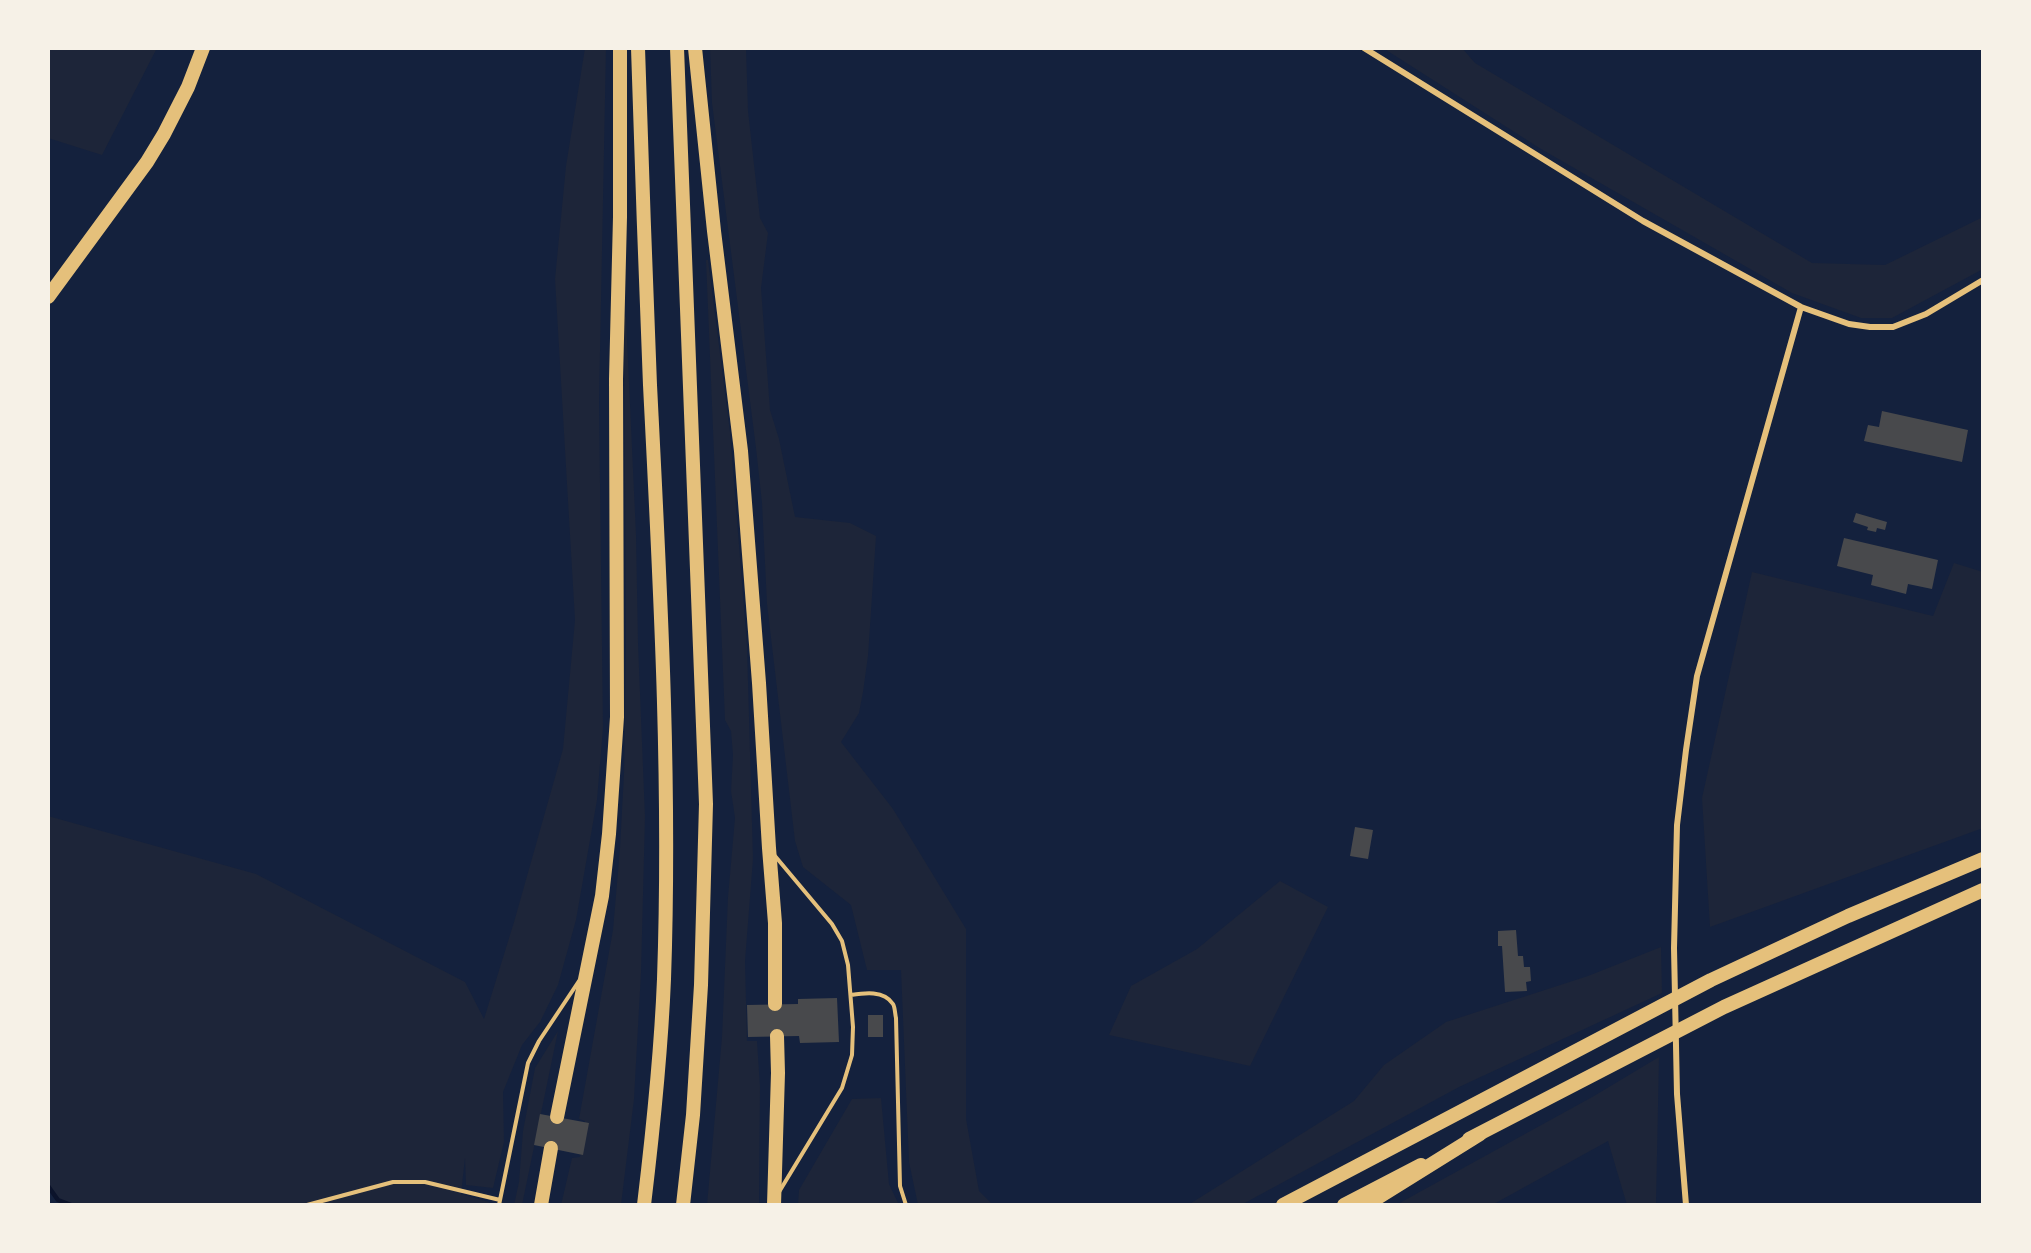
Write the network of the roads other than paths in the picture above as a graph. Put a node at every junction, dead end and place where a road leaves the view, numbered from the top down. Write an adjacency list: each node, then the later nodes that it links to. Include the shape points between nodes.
1 (203, 48): 8 (highway, via 164,135)
2 (620, 48): 13 (highway, via 617,717 604,886)
3 (638, 48): 24 (highway, via 666,811 664,979)
4 (677, 48): 25 (highway, via 706,804 701,985)
5 (695, 48): 10 (highway, via 741,451)
6 (1364, 48): 9 (street, via 1643,221)
7 (1983, 280): 9 (street, via 1926,314 1893,327 1850,324)
8 (48, 297)
9 (1801, 307): 30 (street, via 1697,676 1677,825 1677,1094)
10 (768, 848): 14 (lane, via 842,941); 15 (highway, via 775,923)
11 (1983, 859): 27 (highway, via 1711,980)
12 (1983, 890): 18 (highway, via 1724,1007)
13 (588, 967): 17 (highway); 20 (lane, via 528,1063)
14 (850, 995): 21 (lane, via 852,1055 842,1088); 26 (lane, via 874,993 893,1004 900,1186)
15 (776, 1004)
16 (777, 1036): 21 (highway)
17 (557, 1117)
18 (1480, 1134): 28 (highway); 29 (highway)
19 (551, 1148): 23 (highway)
20 (499, 1202): 22 (lane, via 425,1182 393,1182)
21 (774, 1202)
22 (307, 1205)
23 (541, 1205)
24 (644, 1205)
25 (683, 1205)
26 (906, 1205)
27 (1283, 1205)
28 (1344, 1205)
29 (1366, 1205)
30 (1686, 1205)

